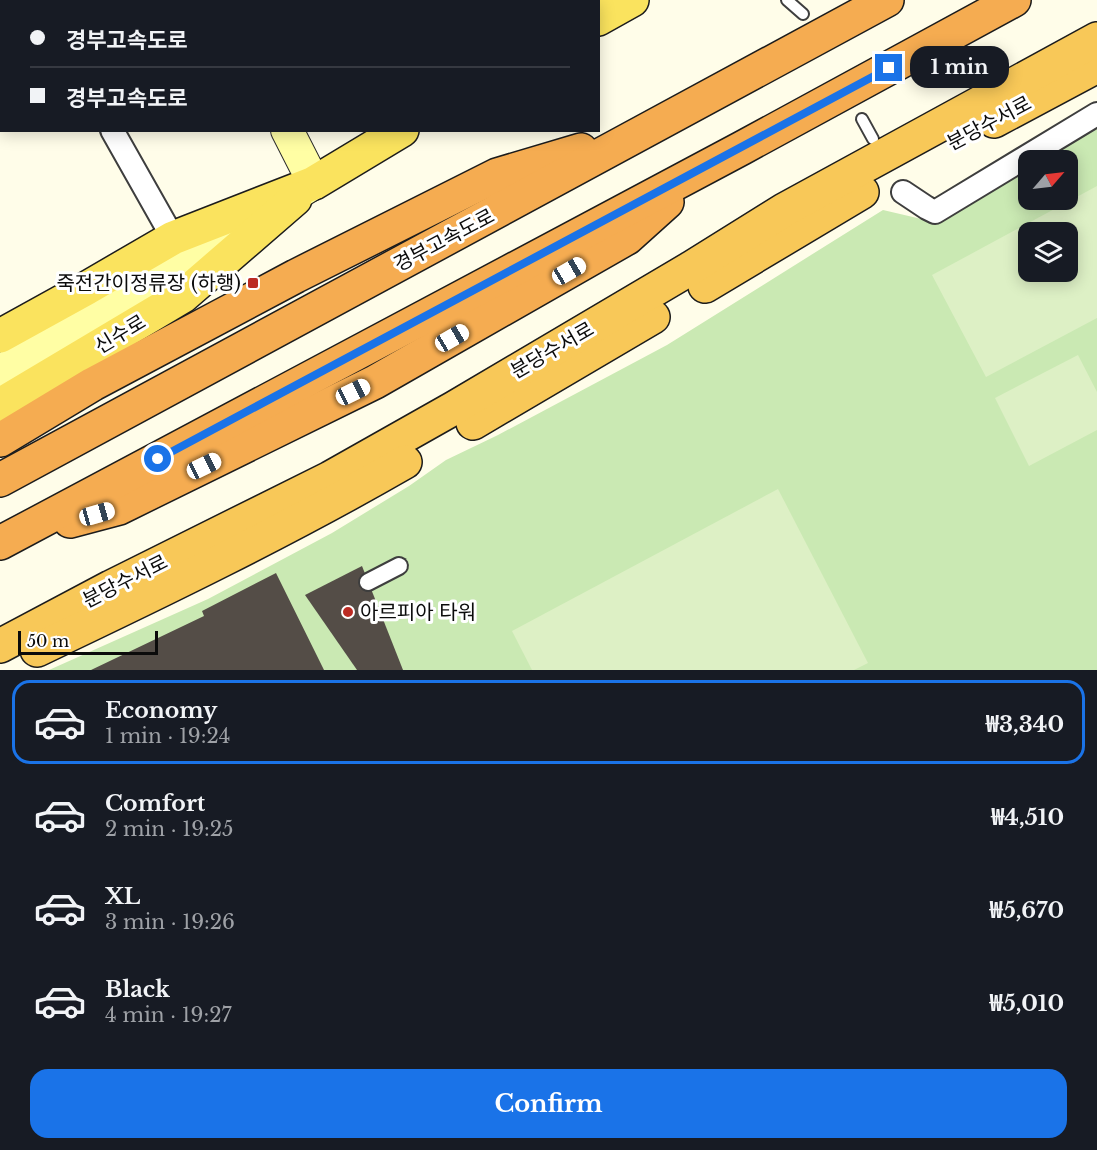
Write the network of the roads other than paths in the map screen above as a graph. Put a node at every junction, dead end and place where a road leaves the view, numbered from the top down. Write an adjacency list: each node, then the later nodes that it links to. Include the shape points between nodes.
1 (787, 0): 4 (lane)
2 (887, 0): 9 (highway, 경부고속도로)
3 (1014, 0): 22 (highway)
4 (803, 14)
5 (1097, 39): 25 (highway, 분당수서로, via 784,210 454,408)
6 (1097, 66): 25 (highway, 분당수서로, via 884,179 339,500)
7 (1097, 114): 15 (street, via 935,212)
8 (862, 119): 13 (lane)
9 (646, 131): 20 (highway, via 497,175 93,384); 21 (highway, 경부고속도로)
10 (113, 132): 16 (street)
11 (288, 132): 14 (main road)
12 (399, 132): 14 (main road, 신수로)
13 (873, 139)
14 (314, 183): 16 (main road, 신수로); 18 (main road); 19 (main road, 신수로, via 183,296)
15 (903, 192)
16 (173, 238): 17 (main road, 신수로)
17 (0, 336)
18 (0, 371)
19 (0, 405)
20 (0, 440)
21 (0, 480)
22 (5, 541)
23 (399, 566): 24 (street)
24 (368, 582)
25 (115, 599): 26 (highway, 분당수서로); 27 (highway, 분당수서로)
26 (0, 646)
27 (0, 668)

